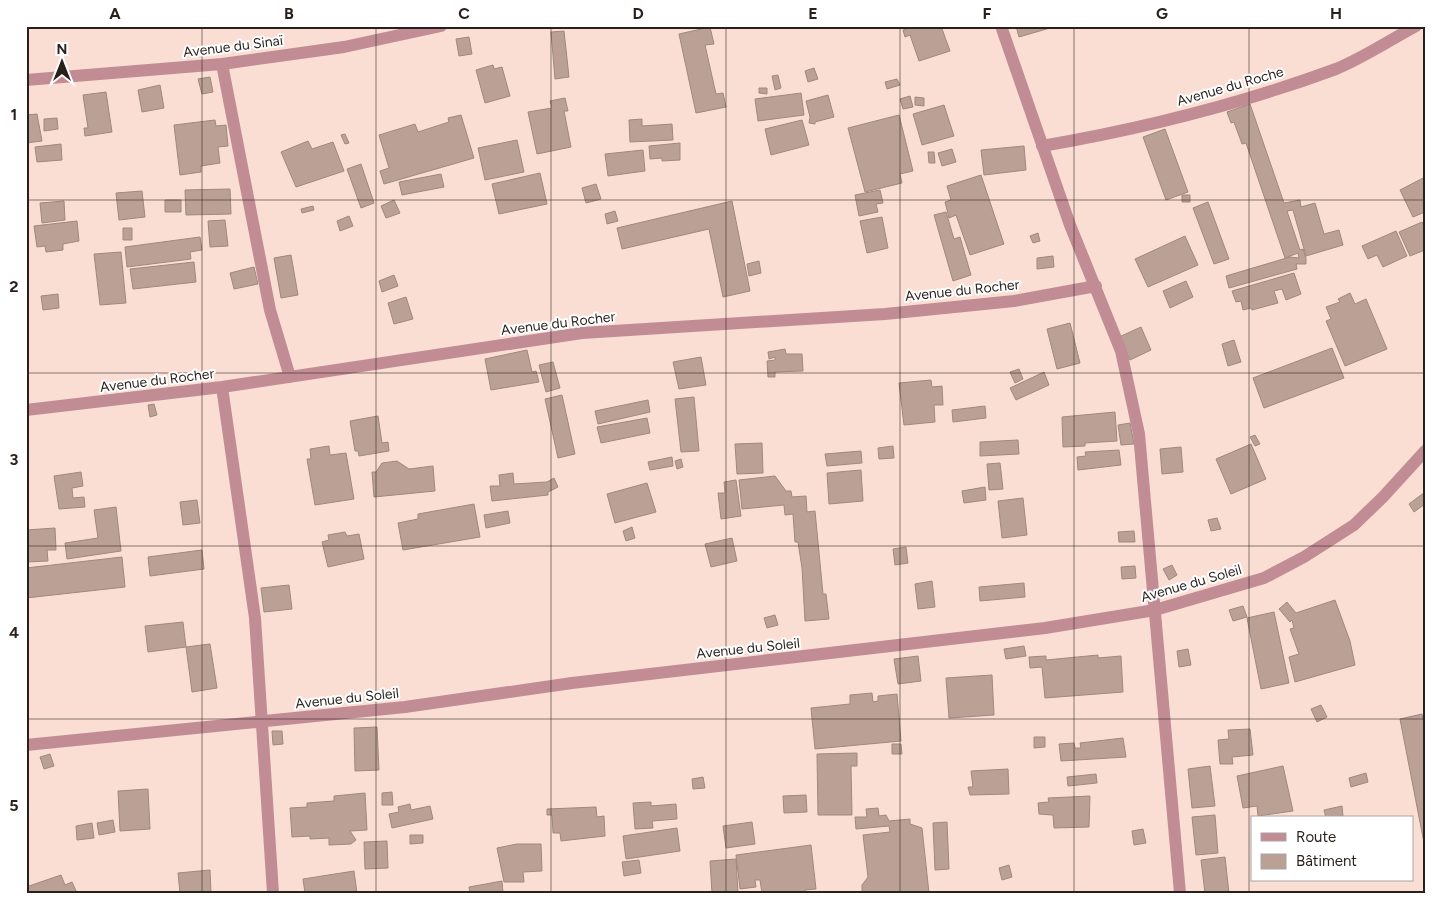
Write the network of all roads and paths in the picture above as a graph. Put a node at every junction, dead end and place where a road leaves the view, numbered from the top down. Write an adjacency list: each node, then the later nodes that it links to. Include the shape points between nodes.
1 (441, 26): 4 (street, Avenue du Sinaï, via 344,47)
2 (1001, 26): 6 (street)
3 (1416, 26): 6 (street, Avenue du Roche, via 1337,68 1233,102)
4 (222, 64): 5 (street, Avenue du Sinaï); 8 (street, via 270,310)
5 (26, 80)
6 (1042, 146): 7 (street)
7 (1096, 286): 8 (street, Avenue du Rocher, via 1014,301 885,314 582,333); 12 (street, via 1121,351 1139,434)
8 (290, 377): 9 (street, Avenue du Rocher)
9 (222, 387): 10 (street, Avenue du Rocher); 13 (street, via 255,618)
10 (26, 410)
11 (1425, 451): 12 (street, Avenue du Soleil, via 1354,525 1304,557 1264,578)
12 (1155, 610): 13 (street, Avenue du Soleil, via 1035,629 572,683 406,707); 16 (street)
13 (260, 721): 14 (street, Avenue du Soleil); 15 (street)
14 (26, 745)
15 (273, 893)
16 (1180, 893)

